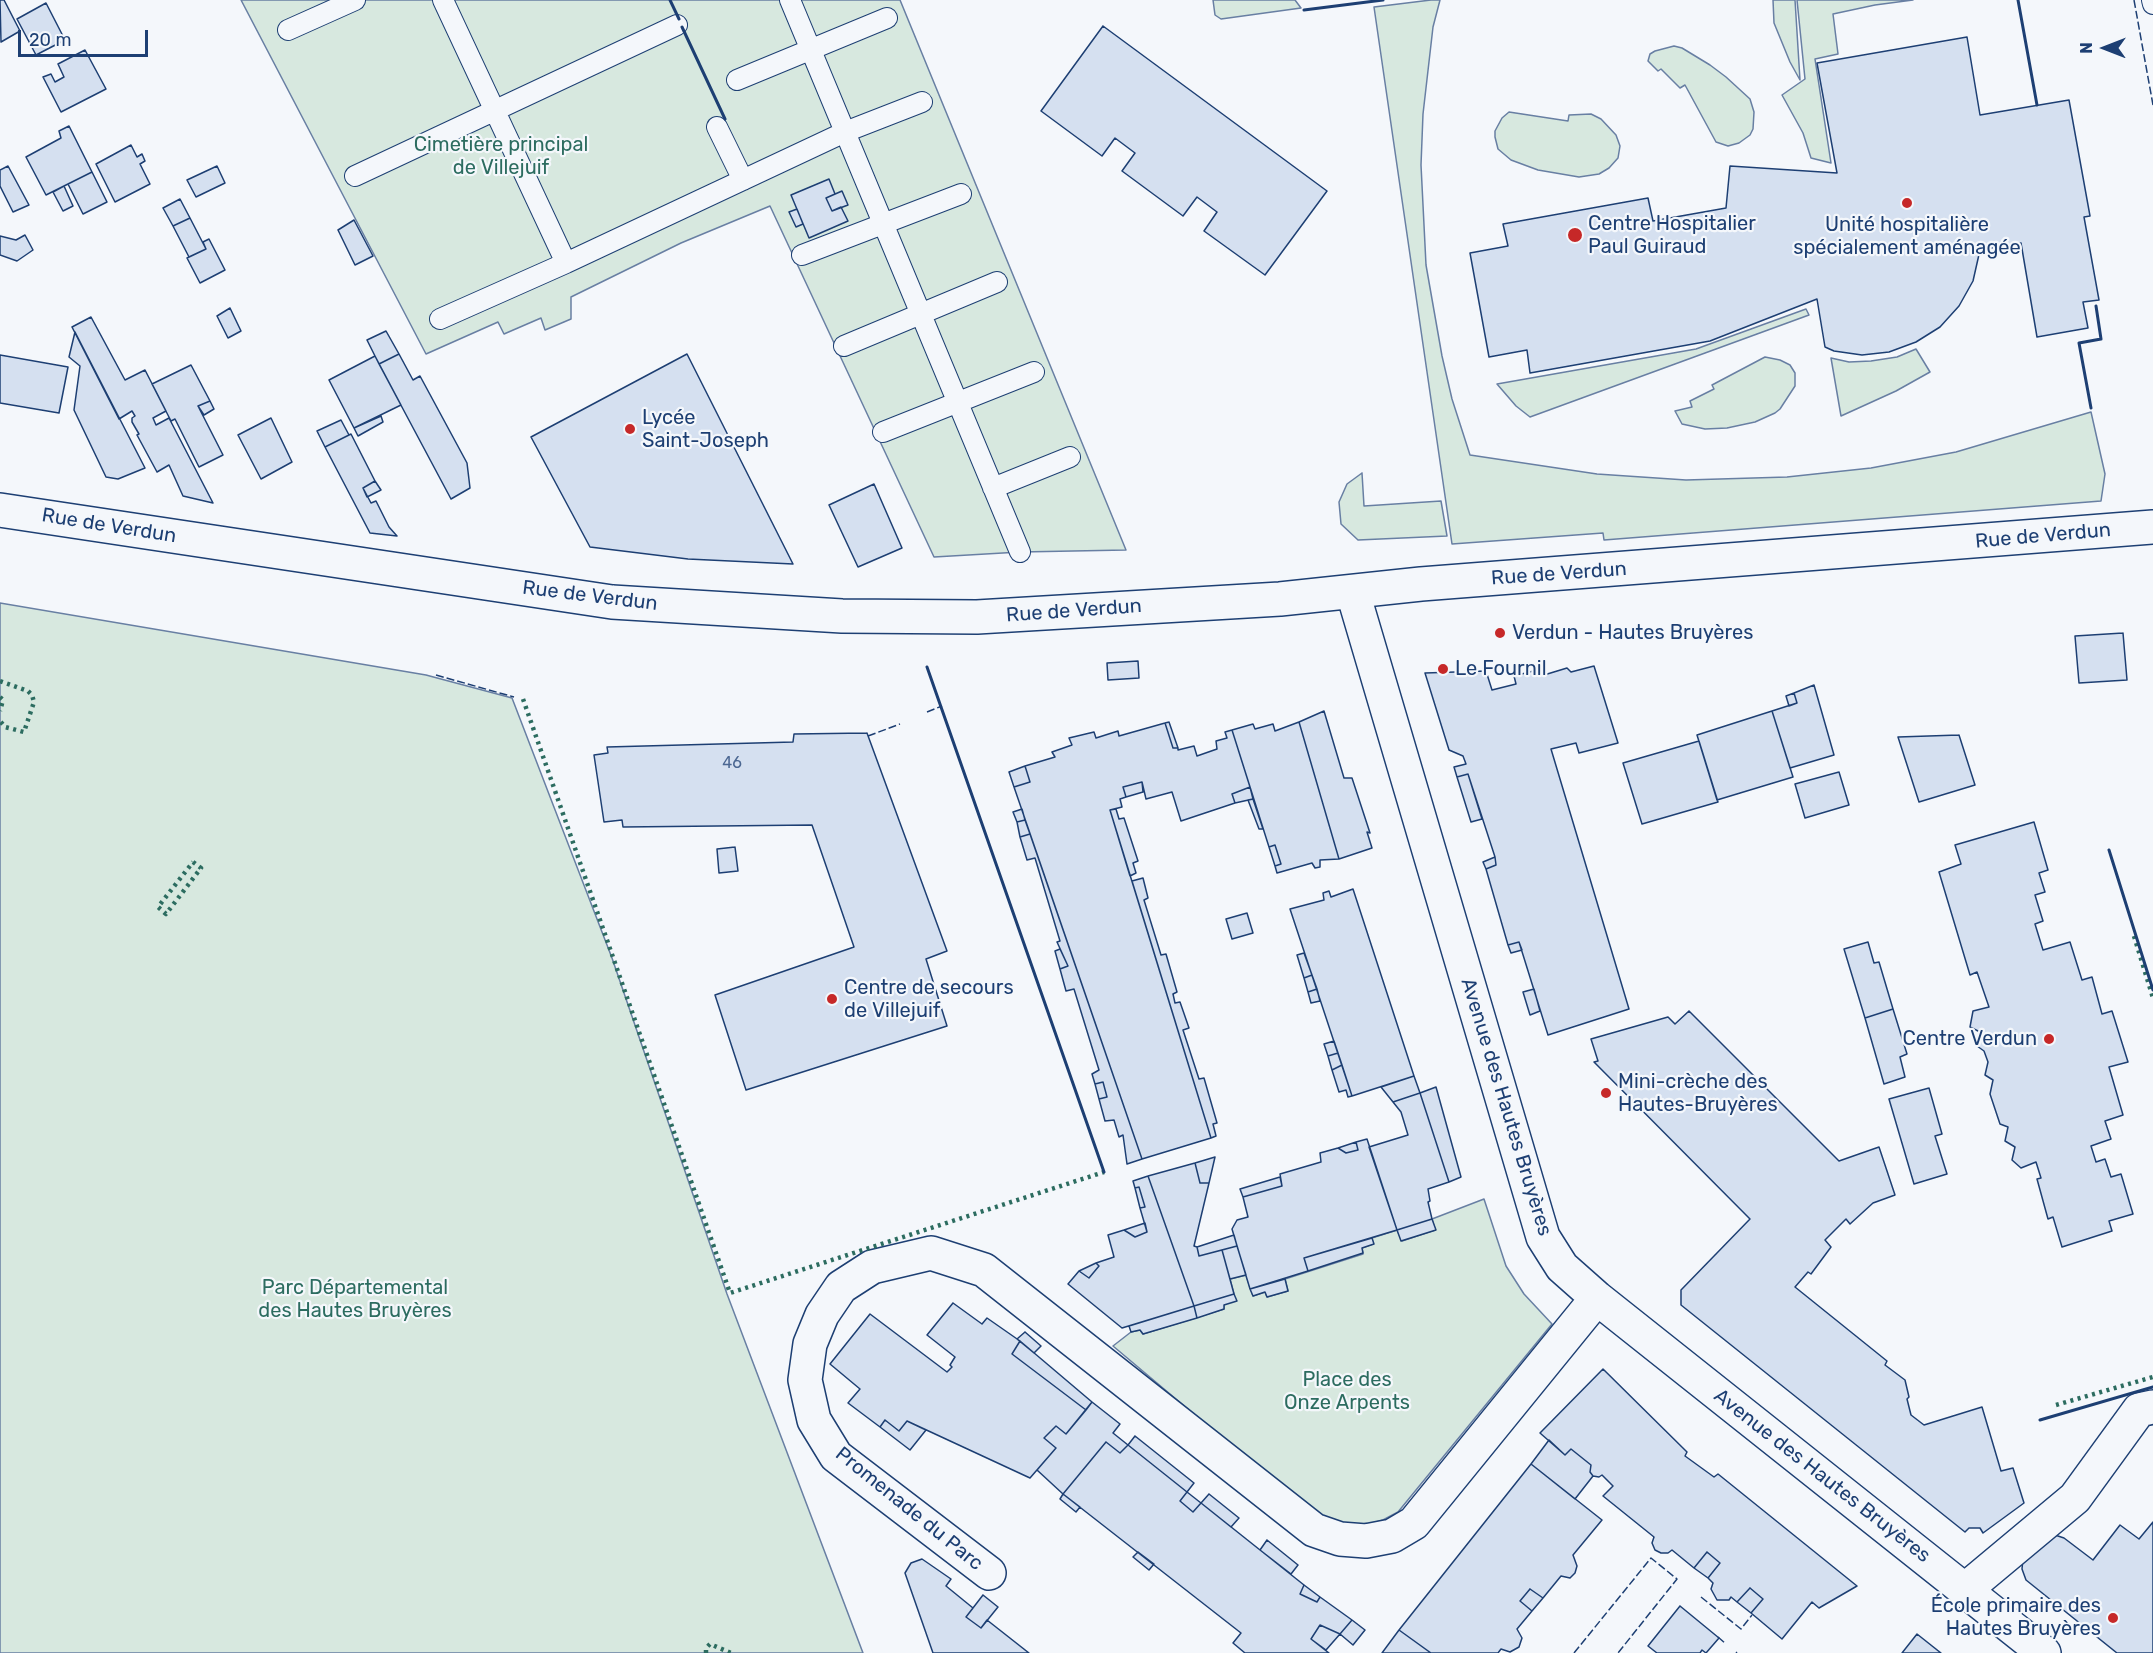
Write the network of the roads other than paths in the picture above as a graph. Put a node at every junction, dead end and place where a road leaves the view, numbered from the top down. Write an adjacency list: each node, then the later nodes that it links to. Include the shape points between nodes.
1 (355, 0): 6 (lane)
2 (443, 0): 10 (lane)
3 (790, 0): 7 (lane)
4 (887, 18): 7 (lane)
5 (677, 26): 10 (lane)
6 (288, 30)
7 (811, 50): 8 (lane); 12 (lane)
8 (737, 80)
9 (922, 102): 12 (lane)
10 (495, 110): 13 (lane); 18 (lane)
11 (717, 127): 14 (lane)
12 (845, 132): 14 (lane); 16 (lane)
13 (355, 176)
14 (743, 180): 18 (lane)
15 (960, 194): 16 (lane)
16 (884, 224): 17 (lane); 20 (lane)
17 (802, 255)
18 (566, 263): 21 (lane)
19 (997, 282): 20 (lane)
20 (920, 313): 22 (lane); 24 (lane)
21 (440, 319)
22 (844, 346)
23 (1034, 372): 24 (lane)
24 (958, 402): 25 (lane); 27 (lane)
25 (883, 432)
26 (1070, 457): 27 (lane)
27 (993, 488): 30 (lane)
28 (0, 510): 31 (street, Rue de Verdun, via 612,602 707,608 843,616 977,617)
29 (2153, 527): 31 (street, Rue de Verdun)
30 (1020, 552)
31 (1353, 592): 32 (street, Avenue des Hautes Bruyères, via 1543,1237 1562,1268)
32 (1597, 1298): 34 (street, Promenade du Parc, via 1414,1523 1392,1536 1366,1541 1340,1539 1314,1530 984,1270 931,1254 872,1267 841,1287 822,1315 810,1344 805,1380 814,1420 836,1456); 35 (street, Avenue des Hautes Bruyères)
33 (2153, 1407): 35 (street, via 2139,1410 2075,1498)
34 (989, 1573)
35 (1966, 1589): 36 (street, Avenue des Hautes Bruyères)
36 (2044, 1653)

